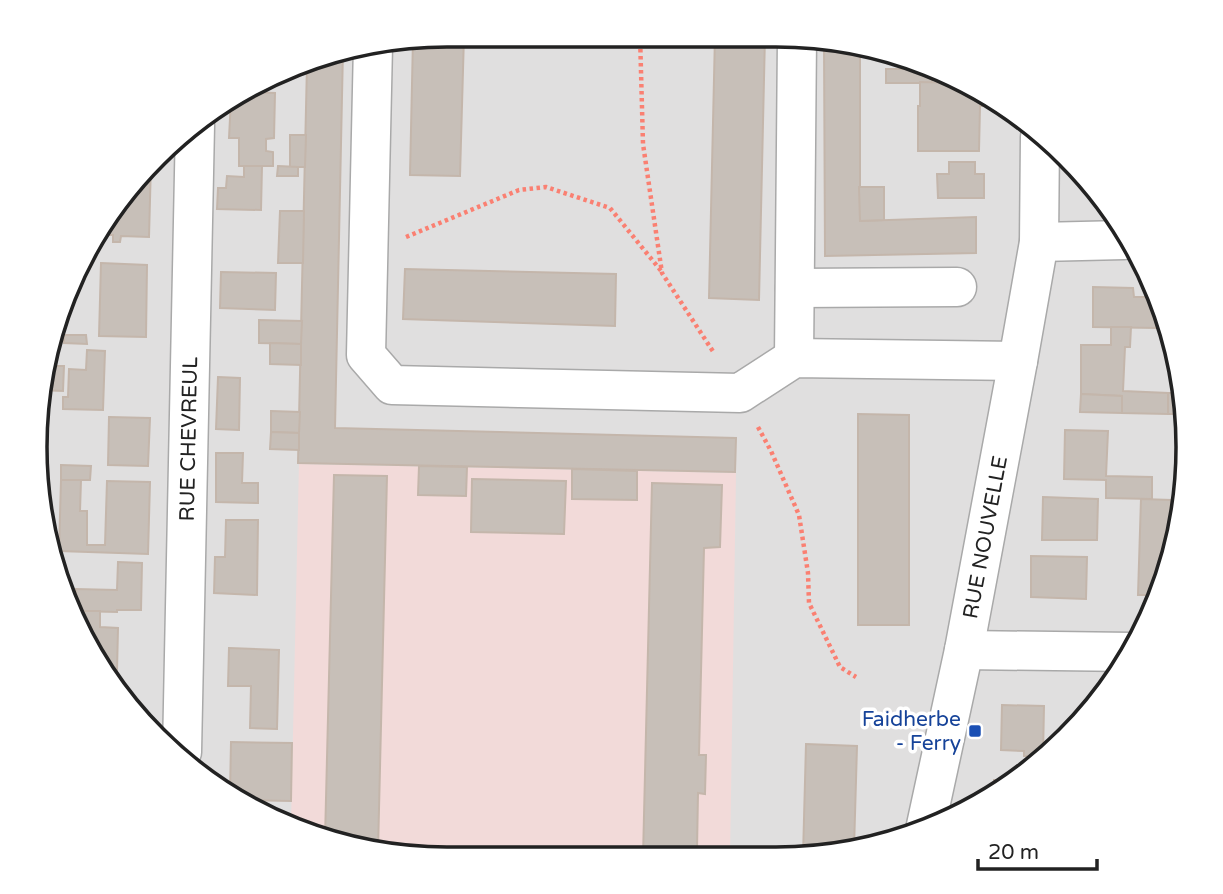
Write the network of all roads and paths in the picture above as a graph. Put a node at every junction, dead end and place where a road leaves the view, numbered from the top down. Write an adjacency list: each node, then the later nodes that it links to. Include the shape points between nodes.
1 (797, 48): 10 (street)
2 (373, 54): 7 (street)
3 (195, 137): 15 (street, RUE CHEVREUL)
4 (1040, 146): 6 (street, RUE NOUVELLE)
5 (1118, 240): 6 (street)
6 (1039, 242): 12 (street, RUE NOUVELLE)
7 (369, 253): 8 (path, via 519,190 546,187 610,208); 11 (street, via 366,355 392,385 740,393)
8 (662, 273)
9 (957, 287): 10 (street)
10 (795, 288): 11 (street)
11 (794, 358): 12 (street)
12 (1018, 361): 13 (street, RUE NOUVELLE)
13 (964, 650): 14 (street); 16 (street, RUE NOUVELLE)
14 (1119, 652)
15 (182, 747)
16 (928, 816)

